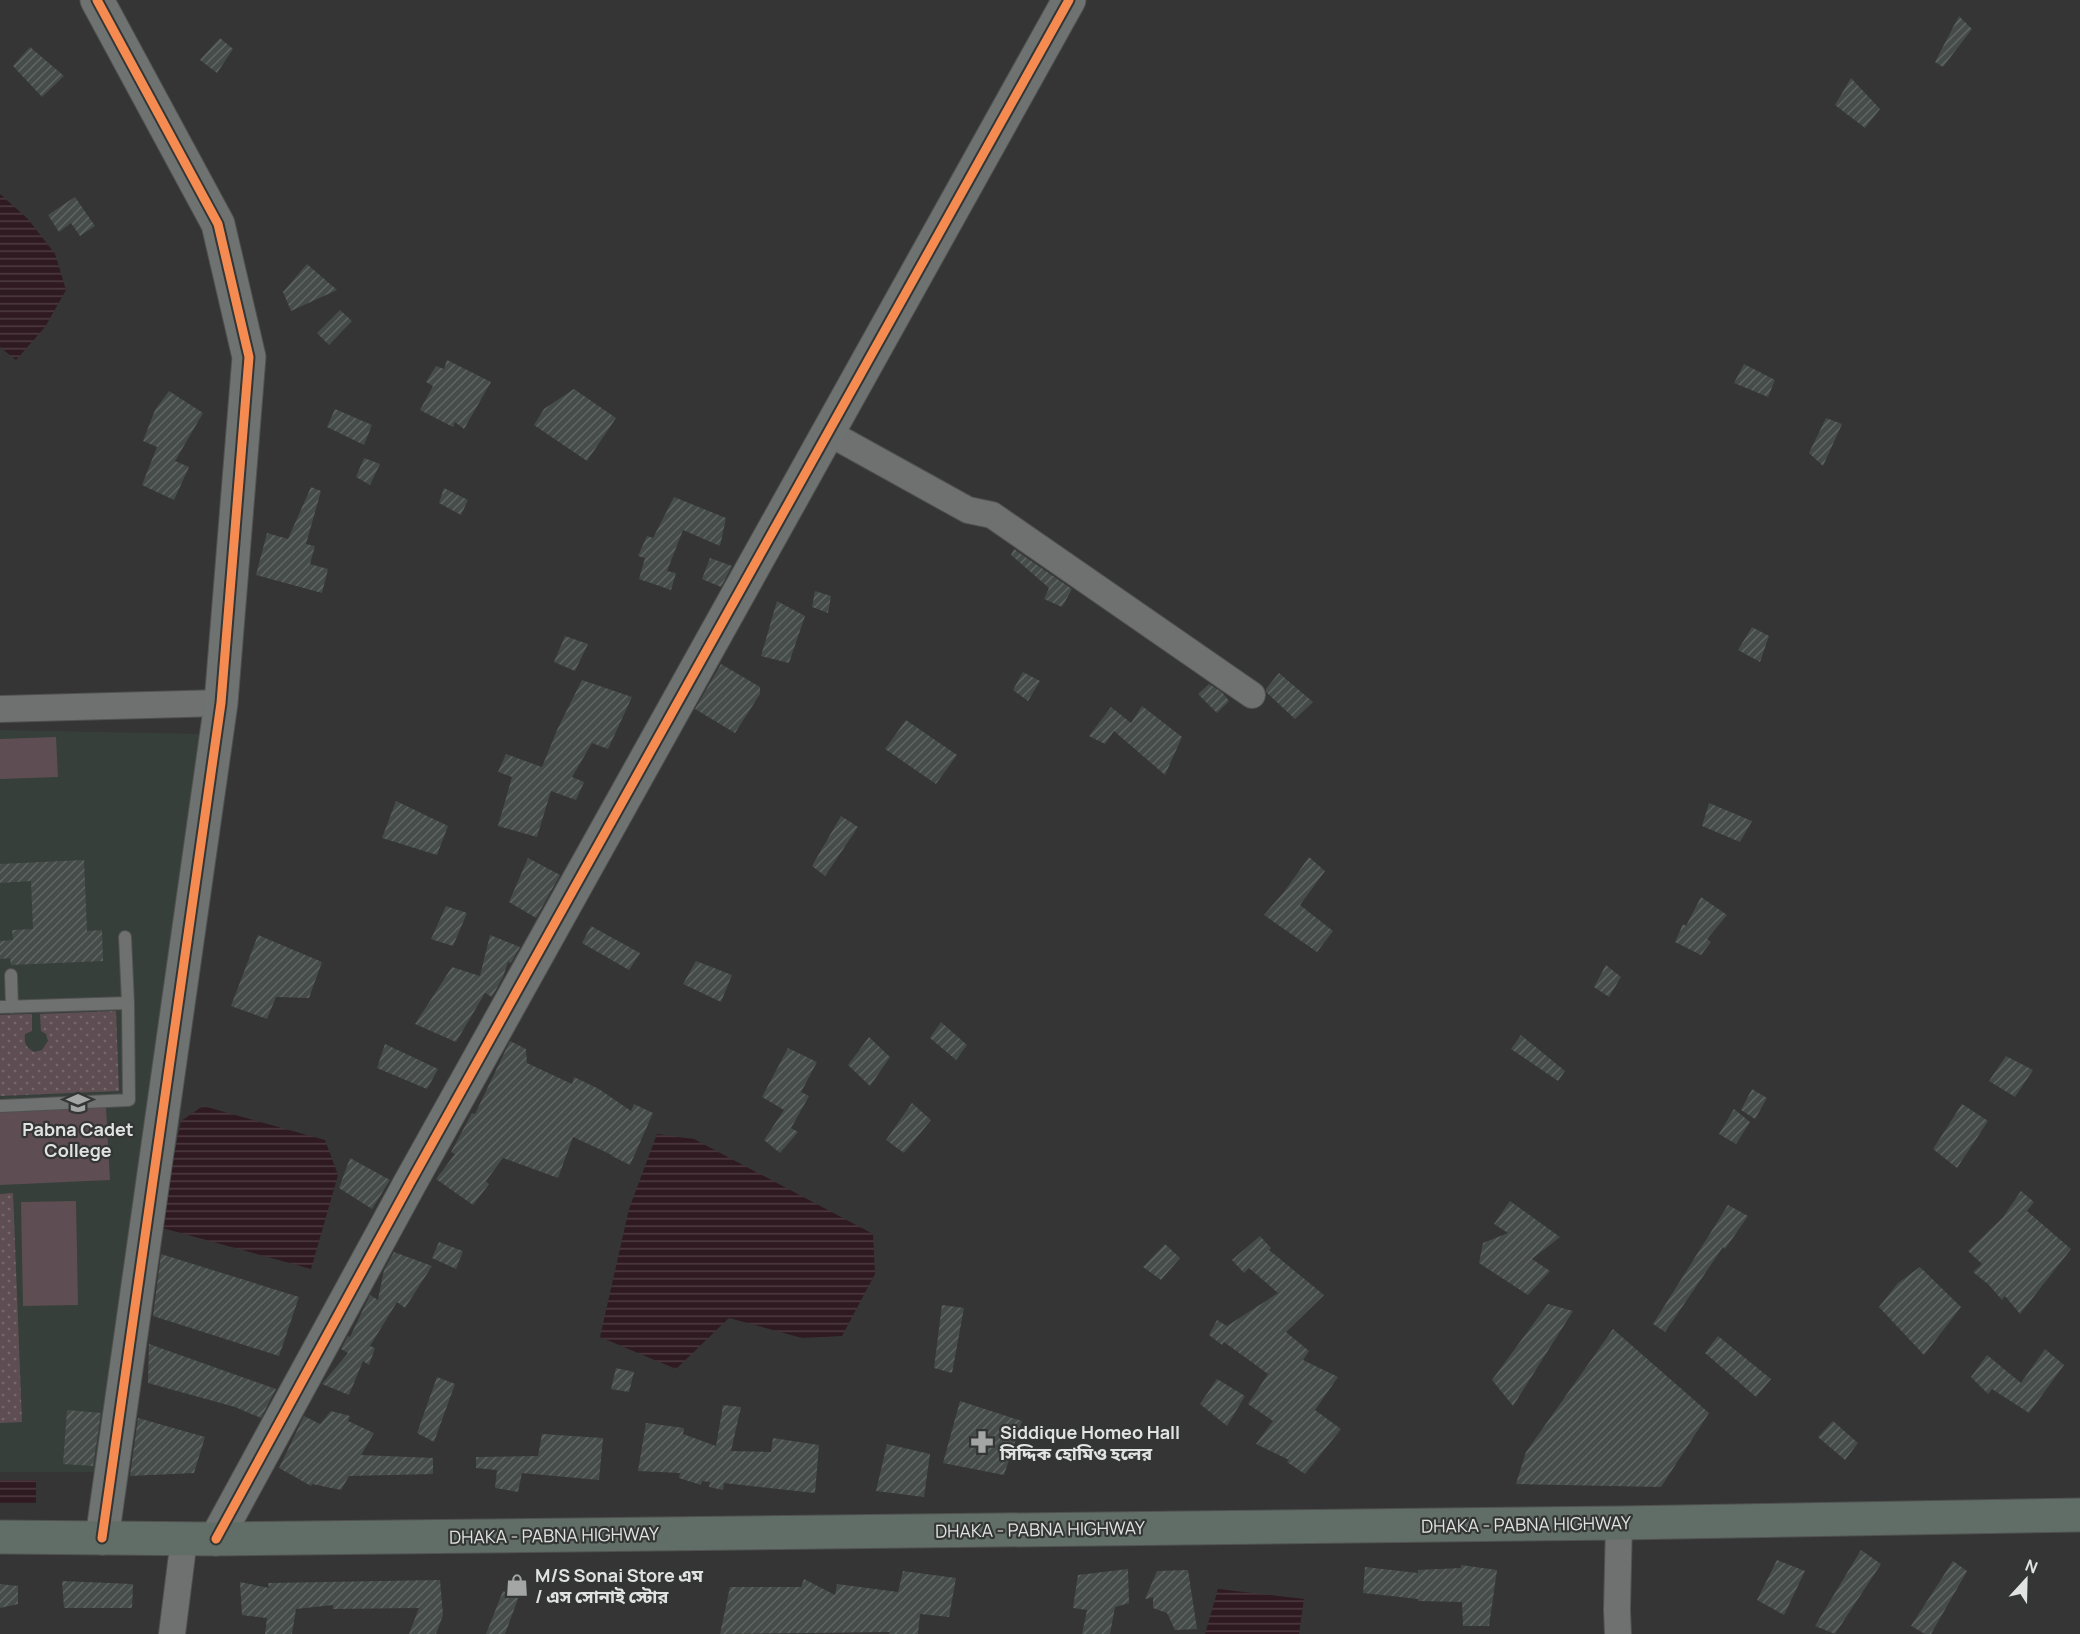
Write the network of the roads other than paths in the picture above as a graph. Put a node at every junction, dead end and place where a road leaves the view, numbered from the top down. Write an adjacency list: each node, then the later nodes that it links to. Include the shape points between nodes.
1 (97, 0): 5 (street, via 218,224 249,357)
2 (1069, 0): 3 (street)
3 (829, 434): 4 (street, via 968,510 992,514); 17 (street, via 410,1183)
4 (1252, 695)
5 (220, 703): 6 (street); 15 (street)
6 (0, 709)
7 (125, 937): 9 (lane)
8 (11, 975): 10 (lane)
9 (128, 1003): 10 (lane); 11 (lane, via 129,1100)
10 (6, 1007)
11 (0, 1106)
12 (2080, 1515): 13 (highway, DHAKA - PABNA HIGHWAY)
13 (1619, 1523): 17 (highway, DHAKA - PABNA HIGHWAY); 19 (street)
14 (0, 1537): 15 (highway, DHAKA - PABNA HIGHWAY)
15 (102, 1538): 16 (highway, DHAKA - PABNA HIGHWAY)
16 (184, 1539): 17 (highway, DHAKA - PABNA HIGHWAY); 18 (street)
17 (216, 1539)
18 (172, 1634)
19 (1618, 1634)

